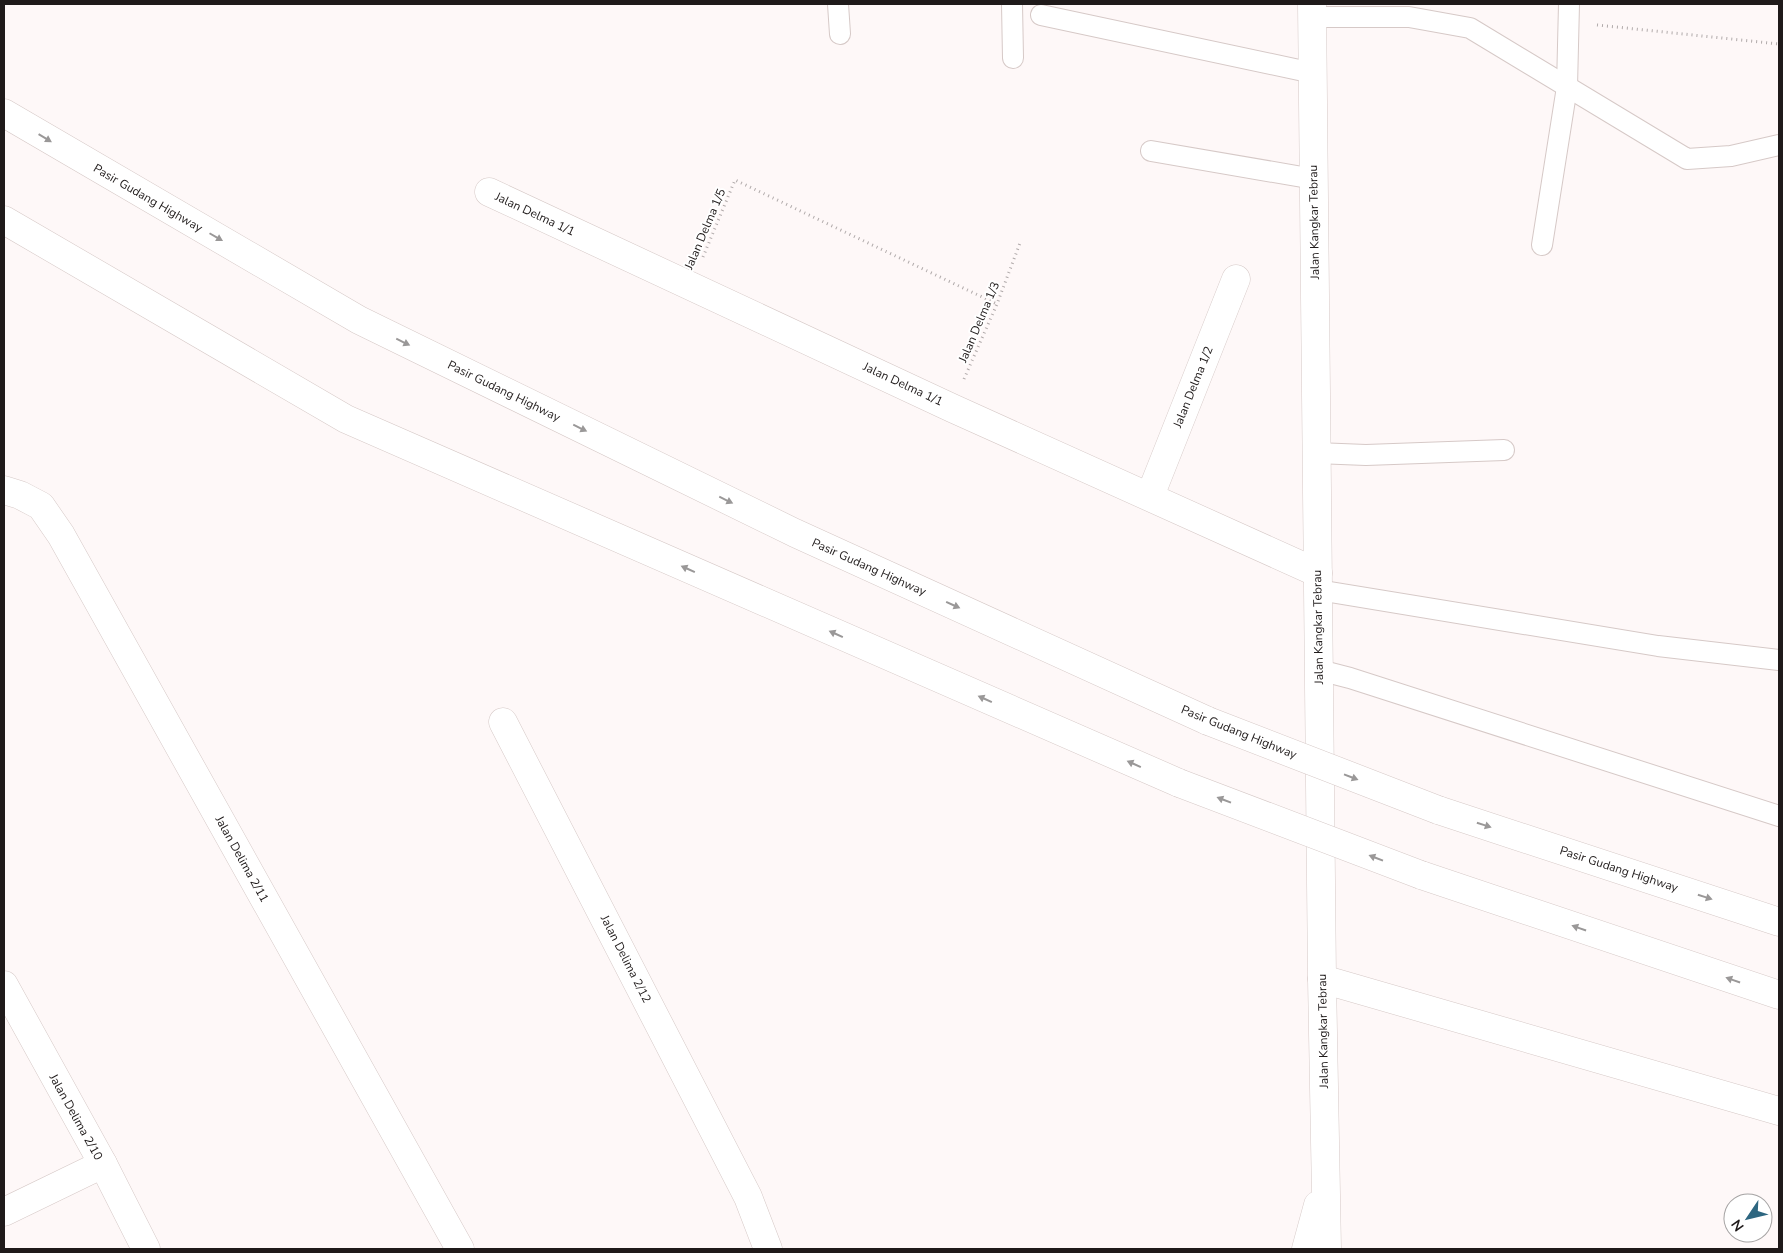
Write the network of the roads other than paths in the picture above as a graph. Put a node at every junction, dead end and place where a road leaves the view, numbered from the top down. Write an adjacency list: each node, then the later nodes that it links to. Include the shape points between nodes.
1 (838, 4): 6 (lane)
2 (1012, 4): 7 (lane)
3 (1312, 10): 8 (main road, Jalan Kangkar Tebrau); 9 (lane, via 1408,17 1470,28)
4 (1569, 13): 9 (lane)
5 (1041, 15): 8 (lane)
6 (840, 34)
7 (1013, 58)
8 (1312, 73): 13 (main road, Jalan Kangkar Tebrau)
9 (1567, 87): 11 (lane, via 1686,159 1731,156); 16 (lane)
10 (4, 113): 27 (main road, Pasir Gudang Highway, one-way to 27, bridge, via 359,320 795,533 1208,721 1438,810)
11 (1779, 144)
12 (1150, 151): 13 (lane)
13 (1314, 180): 19 (main road, Jalan Kangkar Tebrau)
14 (489, 192): 21 (main road, Jalan Delma 1/1, via 952,408)
15 (4, 220): 30 (main road, one-way to 15, bridge, via 1421,876 1179,783 346,419)
16 (1542, 245)
17 (1236, 278): 21 (main road, Jalan Delma 1/2)
18 (1504, 450): 19 (lane, via 1366,455)
19 (1316, 453): 22 (main road, Jalan Kangkar Tebrau)
20 (4, 490): 36 (main road, Jalan Delima 2/11, via 41,506 60,535)
21 (1150, 496): 22 (main road, Jalan Delma 1/1)
22 (1318, 581): 23 (lane, via 1658,646); 24 (main road, Jalan Kangkar Tebrau)
23 (1779, 660)
24 (1319, 670): 26 (lane); 28 (main road, Jalan Kangkar Tebrau)
25 (503, 722): 37 (main road, Jalan Delima 2/12, via 748,1197)
26 (1779, 816)
27 (1779, 922)
28 (1322, 979): 31 (main road); 33 (main road, Jalan Kangkar Tebrau)
29 (4, 985): 32 (main road, Jalan Delima 2/10)
30 (1779, 995)
31 (1779, 1111)
32 (102, 1164): 34 (main road); 35 (main road, Jalan Delima 2/10)
33 (1326, 1177): 38 (main road); 39 (main road, Jalan Kangkar Tebrau)
34 (4, 1212)
35 (146, 1249)
36 (460, 1249)
37 (768, 1249)
38 (1306, 1249)
39 (1327, 1249)

